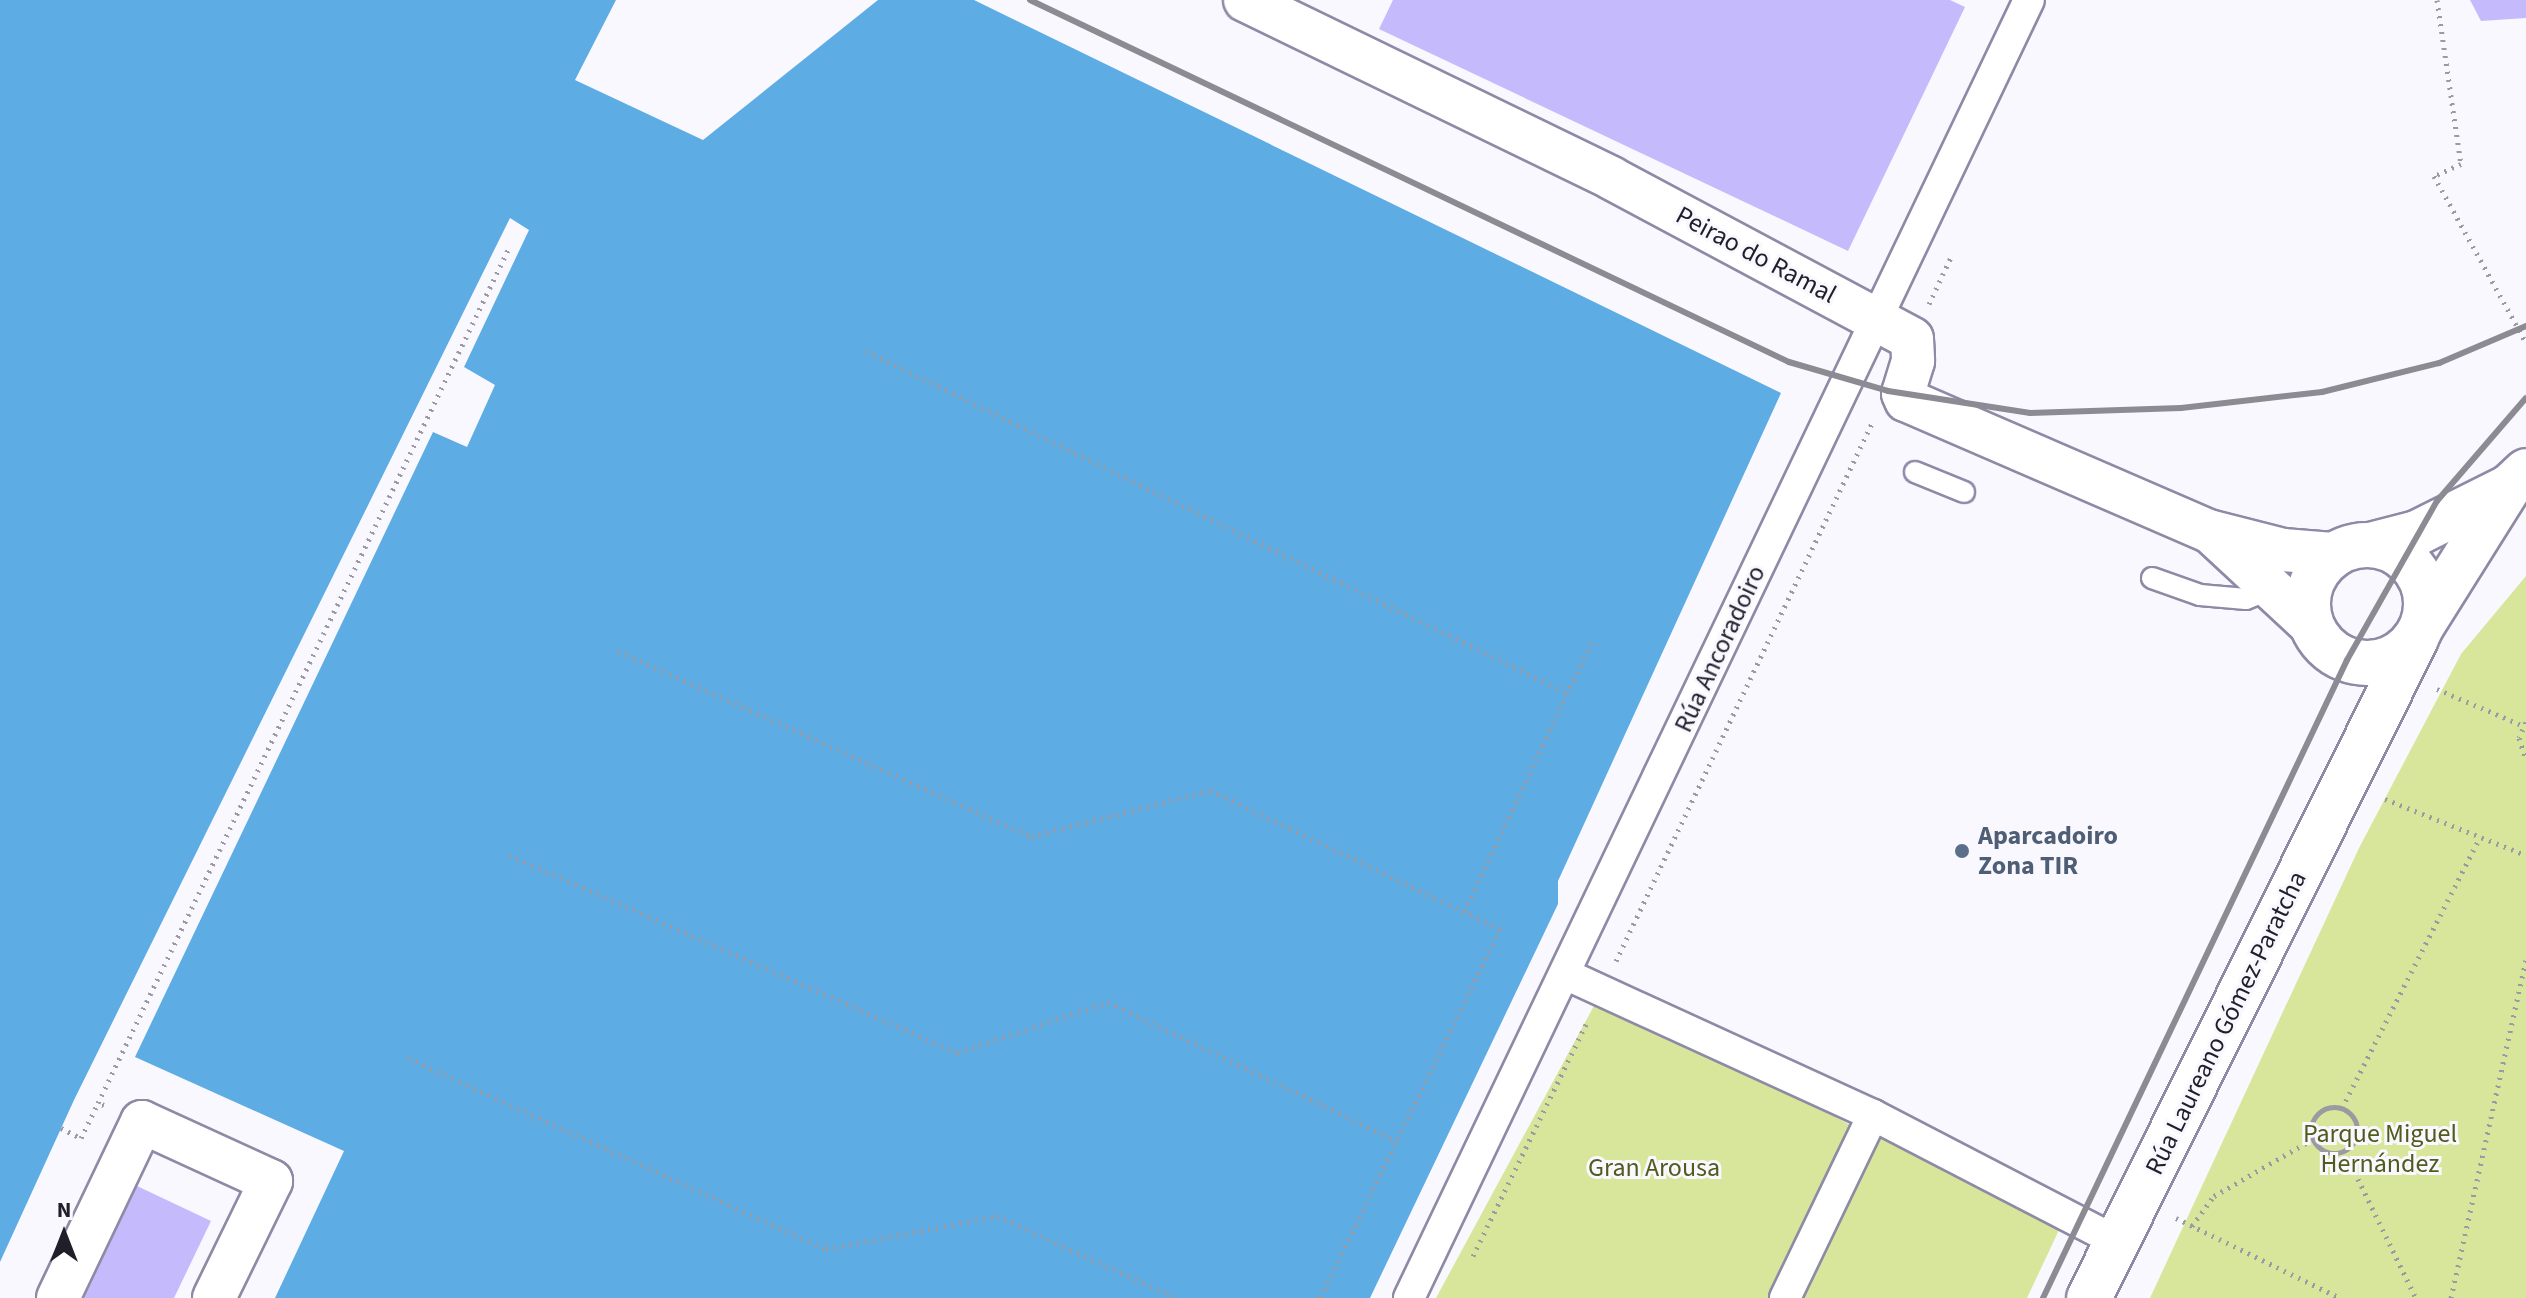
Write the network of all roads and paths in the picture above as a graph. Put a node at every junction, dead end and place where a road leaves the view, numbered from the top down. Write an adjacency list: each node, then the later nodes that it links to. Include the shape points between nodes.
1 (1245, 0): 5 (street, Peirao do Ramal, via 1611,178)
2 (2029, 0): 5 (street, Rúa Ancoradoiro)
3 (2437, 0): 6 (path, via 2461,164 2434,176)
4 (509, 248): 34 (path)
5 (1879, 322): 12 (street, Peirao do Ramal, via 1912,339 1906,400); 31 (street, Rúa Ancoradoiro)
6 (2526, 343)
7 (866, 351): 21 (path)
8 (1862, 445): 32 (path)
9 (1915, 472): 11 (lane)
10 (2517, 479): 13 (main road, via 2417,533); 16 (main road, Rúa Laureano Gómez-Paratcha)
11 (1964, 492)
12 (2209, 531): 13 (street, Peirao do Ramal, via 2283,550); 15 (street, Peirao do Ramal)
13 (2352, 550): 16 (main road, via 2403,557 2416,570 2427,606); 18 (main road, via 2310,585)
14 (2152, 578): 15 (lane, via 2200,595 2246,599)
15 (2273, 588): 18 (street, Peirao do Ramal)
16 (2420, 631): 18 (main road, via 2405,651 2377,663); 23 (main road, Rúa Laureano Gómez-Paratcha)
17 (1594, 637): 21 (path)
18 (2322, 639): 23 (main road, via 2352,698)
19 (618, 651): 29 (path, via 1031,837 1210,790)
20 (2428, 685): 22 (path)
21 (1567, 693): 29 (path)
22 (2524, 724): 24 (path, via 2519,738)
23 (2360, 747): 44 (main road, Rúa Laureano Gómez-Paratcha)
24 (2526, 759)
25 (2373, 794): 26 (path)
26 (2480, 837): 28 (path); 35 (path)
27 (509, 855): 40 (path, via 957,1053 1108,1002)
28 (2526, 855)
29 (1464, 912): 40 (path, via 1500,929)
30 (2526, 960): 55 (path)
31 (1565, 974): 32 (street); 50 (street, Rúa Ancoradoiro)
32 (1602, 991): 36 (street); 45 (path, via 1485,1238)
33 (408, 1058): 48 (path, via 826,1249 997,1216)
34 (98, 1103): 37 (path); 38 (path, via 81,1138)
35 (2342, 1108): 39 (path, via 2320,1111 2312,1123); 41 (path, via 2354,1118 2357,1133)
36 (1873, 1115): 44 (street); 51 (street)
37 (142, 1122): 46 (street); 47 (street, via 271,1181)
38 (61, 1128)
39 (2313, 1139): 41 (path, via 2322,1150); 43 (path, via 2214,1196)
40 (1397, 1141): 49 (path)
41 (2344, 1150): 54 (path)
42 (2172, 1216): 43 (path)
43 (2192, 1226): 53 (path)
44 (2116, 1241): 52 (main road, Rúa Laureano Gómez-Paratcha)
45 (1463, 1264)
46 (58, 1298)
47 (214, 1298)
48 (1176, 1298)
49 (1320, 1298)
50 (1409, 1298)
51 (1785, 1298)
52 (2089, 1298)
53 (2340, 1298)
54 (2416, 1298)
55 (2451, 1298)

